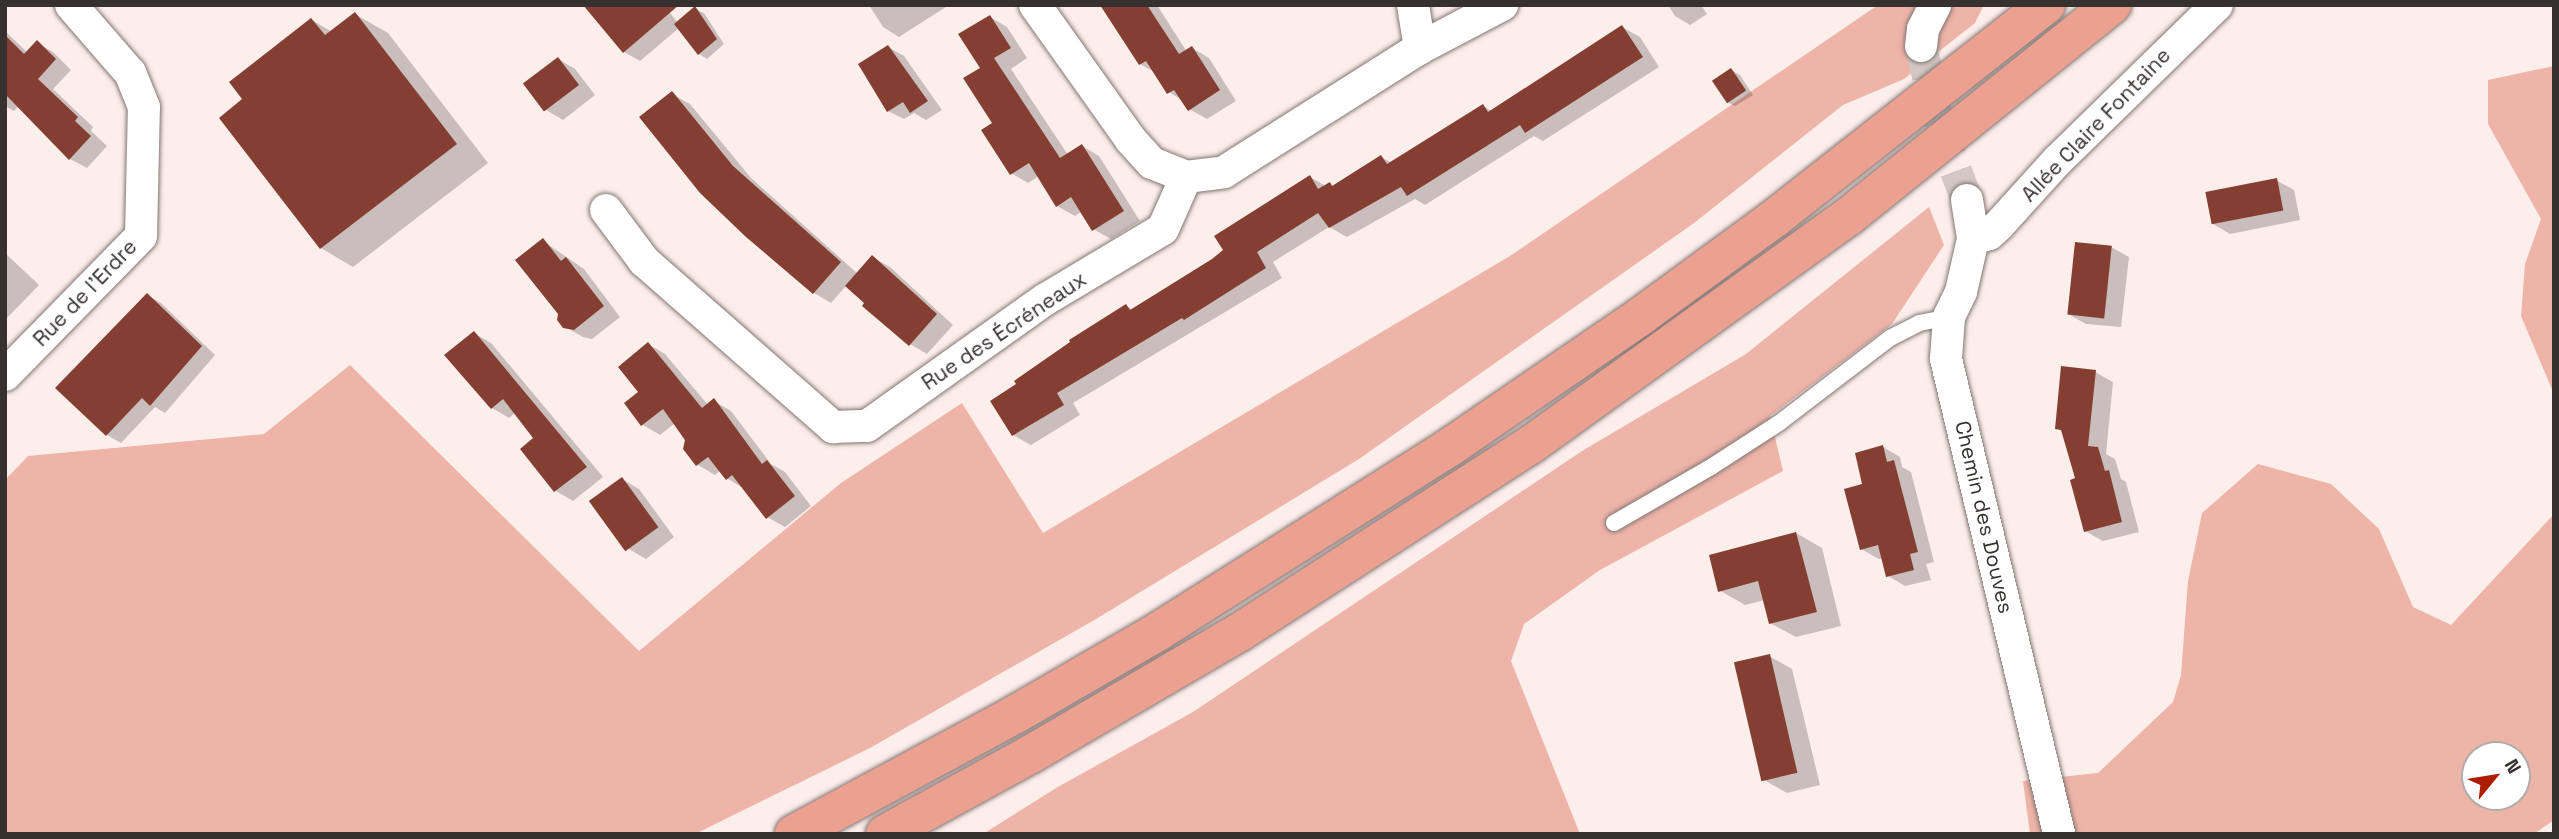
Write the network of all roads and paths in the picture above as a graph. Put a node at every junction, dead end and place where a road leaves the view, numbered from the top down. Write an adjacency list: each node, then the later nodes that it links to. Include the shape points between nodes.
1 (1035, 5): 11 (street, via 1131,140 1152,163)
2 (1413, 5): 10 (street)
3 (1502, 5): 10 (street)
4 (1935, 5): 9 (street, via 1923,29)
5 (2046, 5): 18 (highway, via 1763,226 1450,447 1159,631)
6 (2112, 5): 19 (highway, via 1848,217 1540,438 1240,632)
7 (2217, 5): 14 (street, Allée Claire Fontaine, via 2058,160 1999,225)
8 (74, 9): 16 (street, Rue de l'Erdre, via 130,73 144,107 141,236)
9 (1922, 46)
10 (1420, 48): 11 (street, via 1224,172)
11 (1186, 177): 13 (street, Rue des Écréneaux, via 1163,229 1046,299 867,426 833,427 644,261)
12 (1967, 200): 14 (street, Chemin des Douves)
13 (606, 210)
14 (1973, 239): 15 (street, Chemin des Douves, via 1961,292)
15 (1949, 317): 17 (lane, via 1919,323 1890,338 1779,424); 20 (street, Chemin des Douves, via 1946,359)
16 (5, 375)
17 (1614, 523)
18 (794, 834)
19 (885, 834)
20 (2059, 834)

